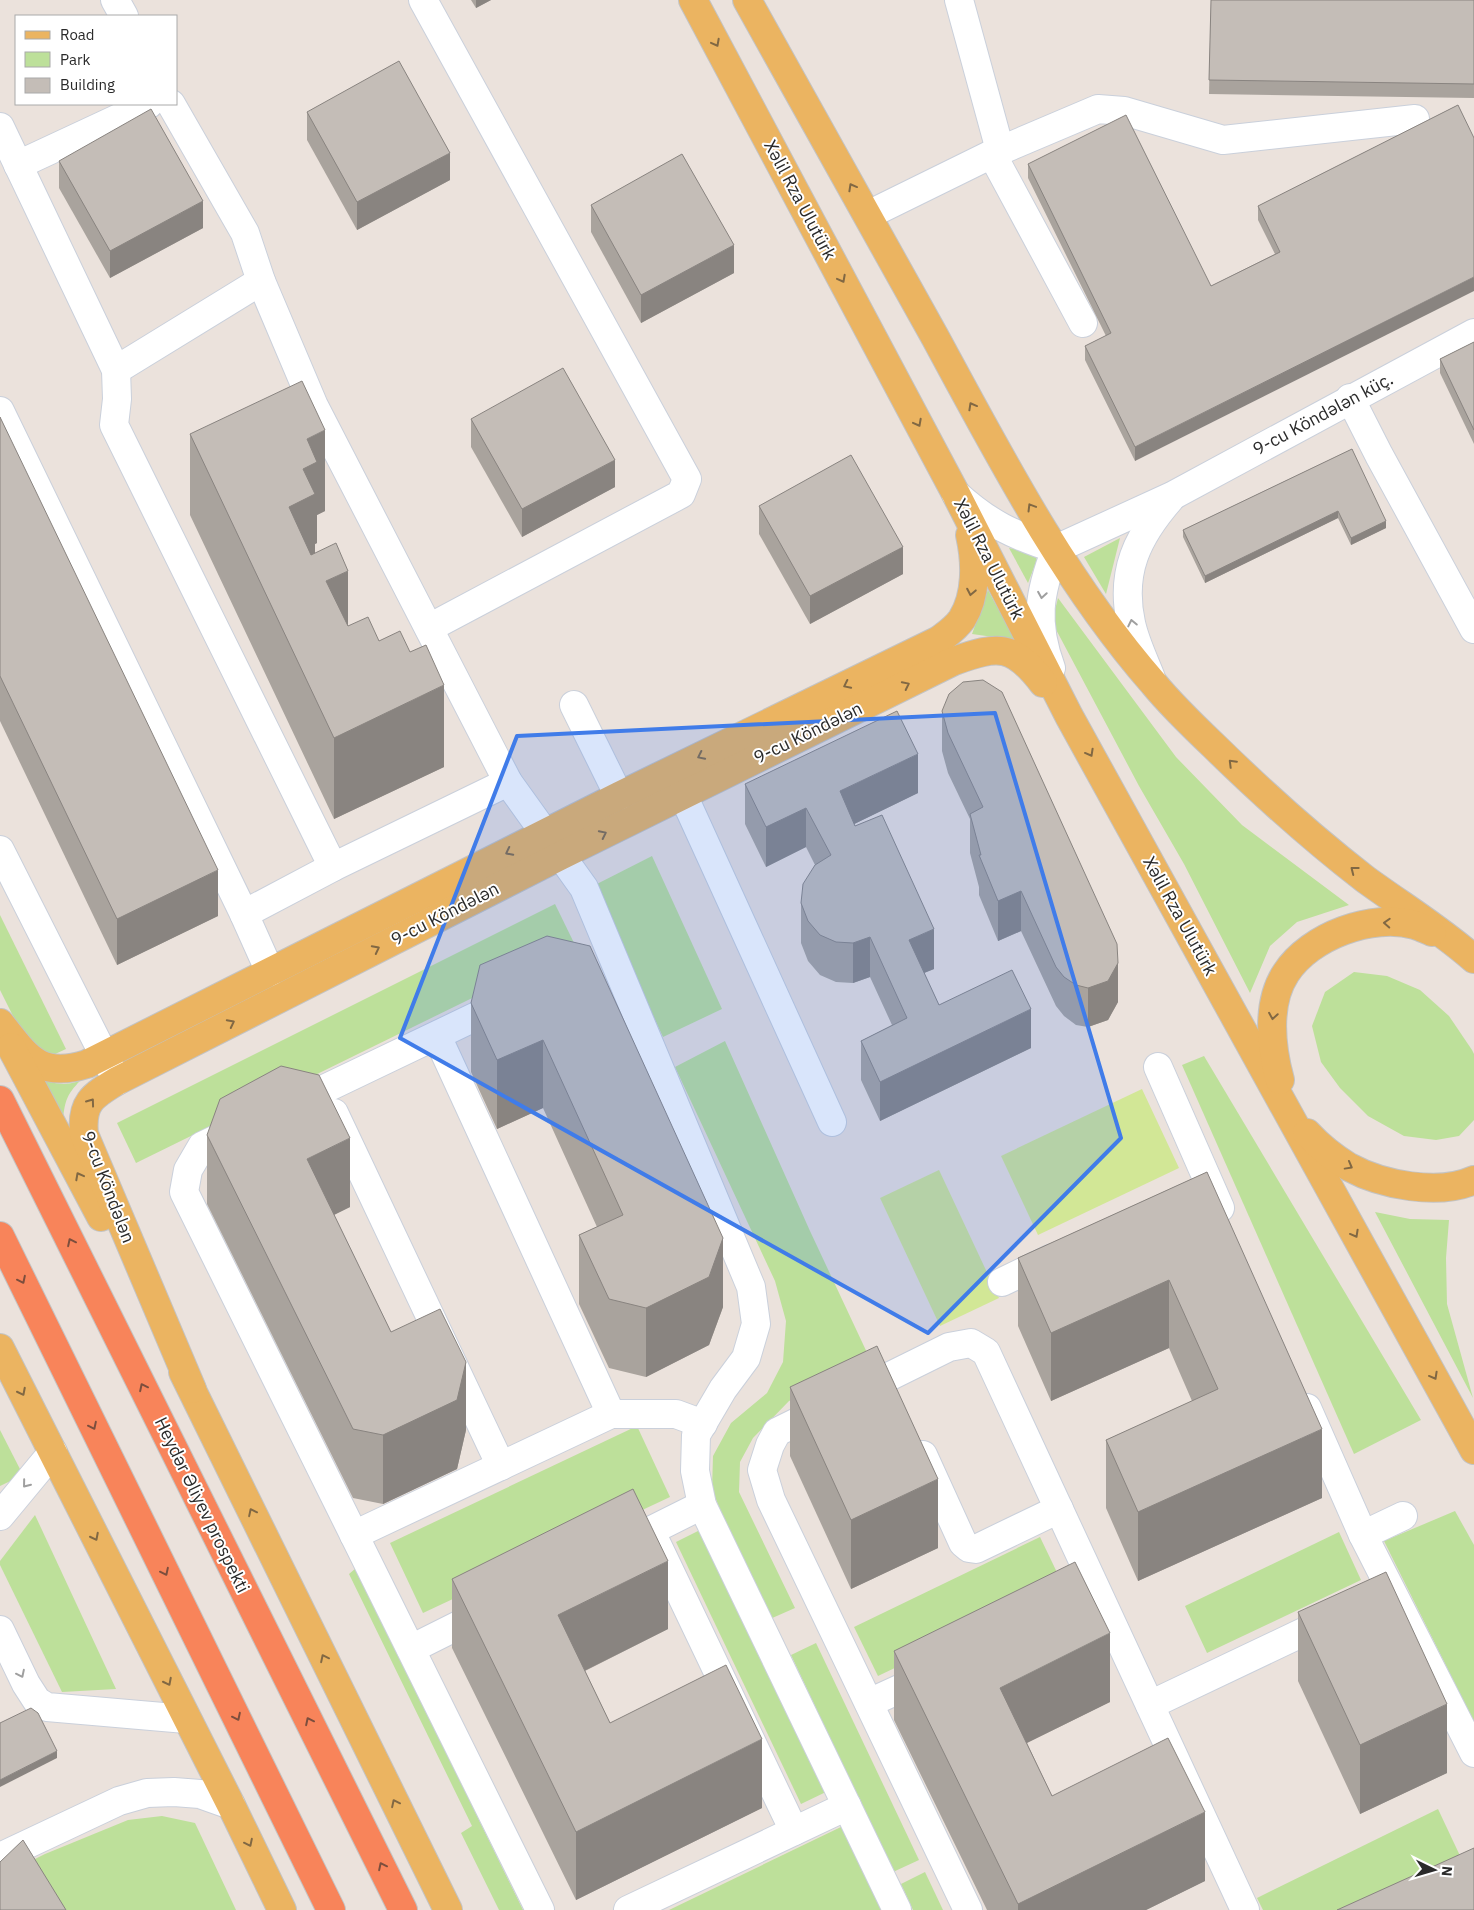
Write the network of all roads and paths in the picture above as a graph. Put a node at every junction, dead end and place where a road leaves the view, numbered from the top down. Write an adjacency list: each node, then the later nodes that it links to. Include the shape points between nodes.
1 (115, 0): 6 (street)
2 (423, 0): 25 (street, via 688,478 681,494)
3 (694, 0): 20 (main road, Xəlil Rza Ulutürk, one-way to 20)
4 (747, 0): 13 (main road, one-way to 4)
5 (959, 0): 11 (street)
6 (123, 15)
7 (147, 105): 12 (street)
8 (173, 105): 14 (street, via 245,233)
9 (1415, 119): 11 (street, via 1223,140 1124,111 1098,109)
10 (0, 127): 12 (street)
11 (996, 152): 13 (street); 15 (street)
12 (18, 164): 17 (street)
13 (868, 215): 23 (main road, one-way to 13, via 996,448)
14 (261, 281): 17 (street); 25 (street, via 314,406)
15 (1083, 323)
16 (1474, 333): 18 (street, 9-cu Köndələn küç.)
17 (116, 370): 35 (street, via 114,424)
18 (1350, 398): 21 (street, 9-cu Köndələn küç.); 26 (street)
19 (0, 411): 36 (street)
20 (956, 494): 23 (street, via 991,522 1027,540); 29 (main road, Xəlil Rza Ulutürk); 32 (main road, 9-cu Köndələn, one-way to 32, via 970,532 974,575 968,608 951,631 939,640)
21 (1172, 496): 22 (street, 9-cu Köndələn küç.); 24 (street, via 1148,526)
22 (1105, 526): 23 (street, 9-cu Köndələn küç.); 24 (street, via 1120,523 1132,527 1136,538)
23 (1056, 549): 27 (main road, via 1118,640); 29 (street, one-way to 29, via 1045,577 1040,619 1047,657)
24 (1135, 550): 27 (street, one-way to 24, via 1131,623 1128,598)
25 (429, 628): 30 (street)
26 (1474, 629)
27 (1154, 685): 37 (main road, one-way to 27, via 1367,880 1316,840 1257,789)
28 (574, 705): 32 (street)
29 (1069, 716): 31 (main road, 9-cu Köndələn, one-way to 29, via 954,661 979,652 1011,652 1023,660); 48 (main road, Xəlil Rza Ulutürk, one-way to 48)
30 (508, 782): 33 (street); 35 (street)
31 (683, 795): 33 (main road, 9-cu Köndələn, one-way to 31); 49 (street)
32 (619, 796): 33 (main road, 9-cu Köndələn)
33 (552, 845): 39 (main road, 9-cu Köndələn, one-way to 39); 45 (main road, 9-cu Köndələn, one-way to 33); 61 (street, via 584,888 601,956 751,1288 756,1324 746,1358)
34 (0, 850): 43 (street)
35 (333, 867): 36 (street)
36 (244, 914): 39 (street)
37 (1462, 943): 38 (main road); 48 (main road, one-way to 48, via 1413,924 1380,922 1355,926 1305,952 1286,973 1271,1023 1275,1062)
38 (1474, 959)
39 (270, 972): 43 (main road, 9-cu Köndələn)
40 (523, 994): 42 (street)
41 (0, 1024): 43 (main road, 9-cu Köndələn, via 24,1054 47,1068 73,1068); 58 (main road, one-way to 41)
42 (437, 1036): 46 (street); 60 (street)
43 (104, 1056): 45 (street)
44 (1158, 1067): 51 (street, via 1200,1188)
45 (117, 1081): 58 (main road, 9-cu Köndələn, one-way to 45, via 84,1134 87,1104)
46 (323, 1089): 65 (street); 71 (street, via 202,1146 188,1170 184,1192)
47 (0, 1100): 89 (highway, Heydər Əliyev prospekti, one-way to 47)
48 (1290, 1114): 50 (main road, one-way to 50, via 1328,1152 1350,1167 1383,1180 1412,1186 1446,1187); 63 (main road, one-way to 63)
49 (832, 1122)
50 (1474, 1180)
51 (1229, 1229)
52 (0, 1236): 88 (highway, one-way to 88)
53 (1074, 1248): 54 (street)
54 (1002, 1282)
55 (0, 1348): 64 (main road, one-way to 64)
56 (888, 1378): 59 (street); 67 (street, via 949,1347 971,1342 986,1352); 79 (street, via 777,1432 762,1470 771,1500)
57 (1296, 1382): 72 (street)
58 (192, 1389): 90 (main road, one-way to 58)
59 (900, 1404)
60 (610, 1414): 61 (street, via 676,1414); 65 (street)
61 (702, 1424): 66 (street, via 696,1435 695,1471)
62 (912, 1430): 67 (street, via 963,1543 969,1548 976,1549)
63 (1474, 1450)
64 (53, 1452): 68 (street, one-way to 68); 81 (main road, one-way to 81)
65 (501, 1466): 71 (street)
66 (702, 1505): 70 (street); 84 (street)
67 (1059, 1509): 80 (street, via 1090,1600)
68 (0, 1516)
69 (1403, 1516): 72 (street)
70 (650, 1531): 73 (street); 85 (street)
71 (354, 1535): 77 (street)
72 (1363, 1535): 74 (street)
73 (615, 1548)
74 (1374, 1599): 80 (street); 82 (street)
75 (508, 1600): 77 (street)
76 (0, 1630): 81 (street, one-way to 81, via 26,1684 37,1701 47,1707)
77 (411, 1649): 91 (street)
78 (949, 1666): 79 (street)
79 (869, 1703): 94 (street)
80 (1150, 1705): 95 (street)
81 (186, 1719): 83 (main road)
82 (1474, 1754)
83 (231, 1805): 86 (street, via 200,1794 147,1793 119,1801); 87 (main road, one-way to 87)
84 (847, 1806): 85 (street); 93 (street)
85 (794, 1831): 92 (street)
86 (0, 1857)
87 (282, 1910)
88 (331, 1910)
89 (404, 1910)
90 (448, 1910)
91 (540, 1910)
92 (628, 1910)
93 (897, 1910)
94 (968, 1910)
95 (1245, 1910)

